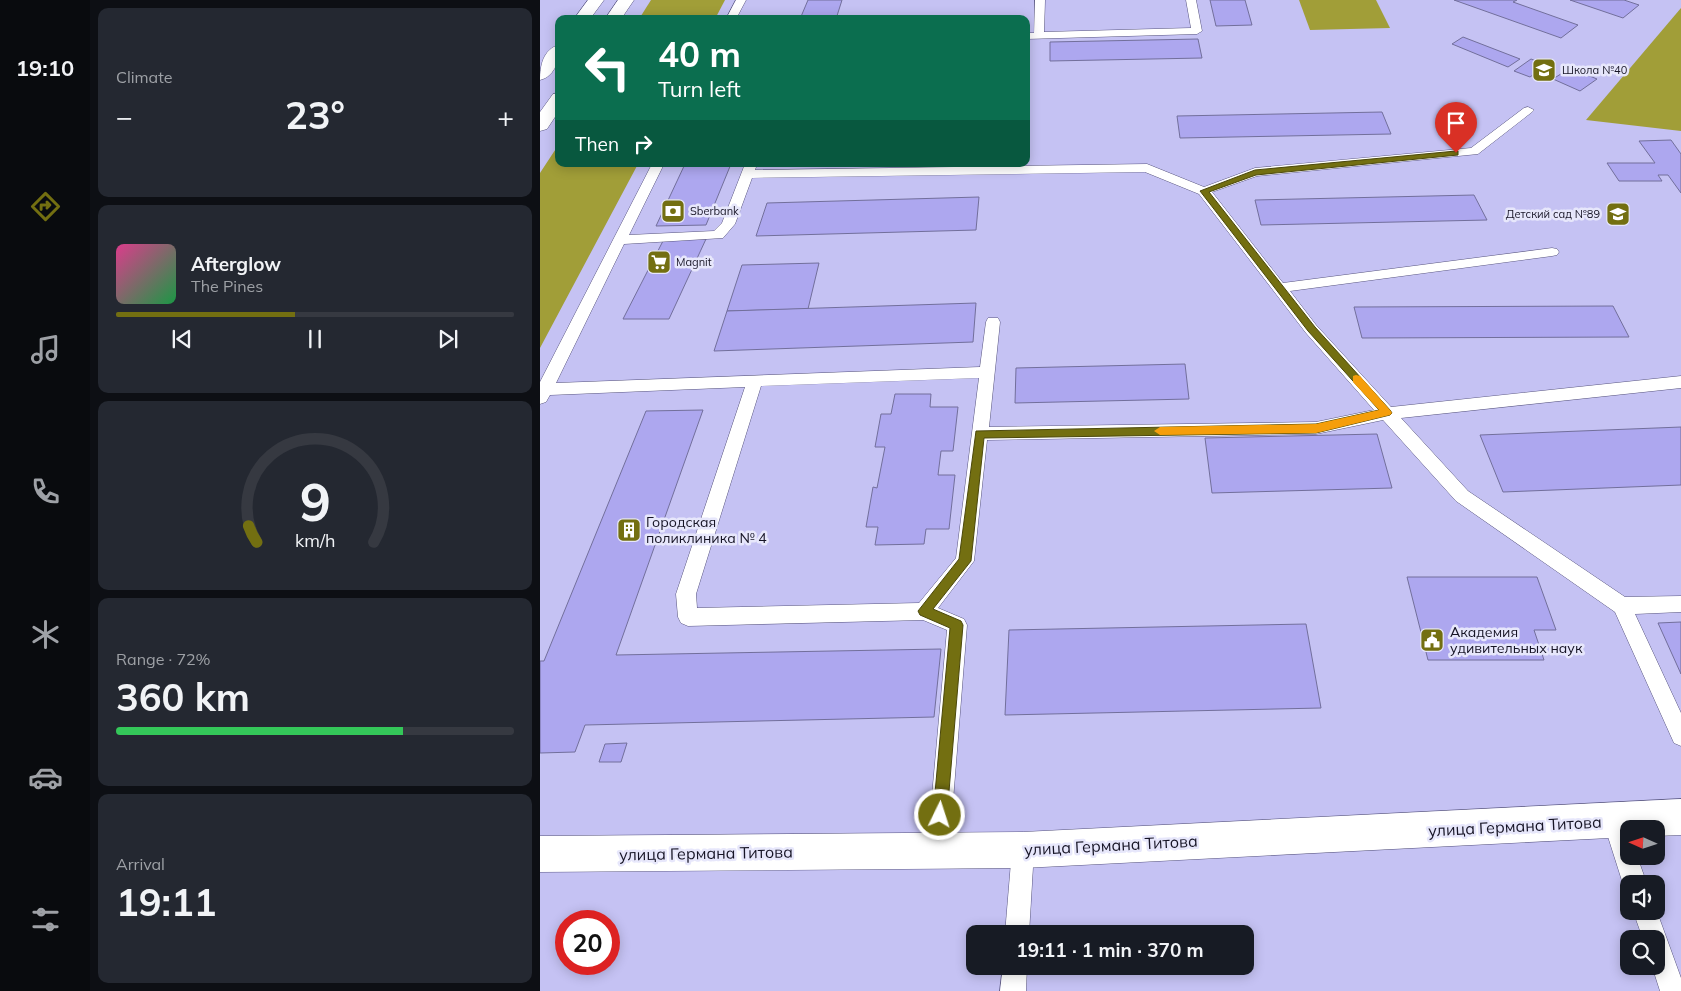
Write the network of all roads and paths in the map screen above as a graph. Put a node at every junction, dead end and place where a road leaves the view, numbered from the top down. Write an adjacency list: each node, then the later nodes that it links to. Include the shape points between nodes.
1 (596, 0): 6 (street)
2 (626, 0): 7 (street)
3 (741, 0): 8 (lane)
4 (1040, 0): 9 (lane)
5 (1191, 0): 9 (lane, via 1197,31)
6 (585, 15)
7 (616, 15)
8 (733, 15)
9 (1039, 35): 10 (lane)
10 (1030, 36)
11 (555, 55): 12 (street)
12 (540, 75)
13 (555, 104): 15 (street)
14 (1528, 110): 18 (lane, via 1474,151 1255,172)
15 (540, 125)
16 (656, 167): 19 (lane)
17 (749, 169): 18 (lane, via 1147,168); 19 (lane, via 728,224 718,236)
18 (1204, 191): 21 (lane)
19 (620, 240): 26 (lane)
20 (1552, 252): 21 (lane)
21 (1279, 288): 27 (lane, via 1311,329)
22 (993, 322): 23 (lane)
23 (987, 372): 24 (lane); 28 (lane)
24 (755, 381): 26 (lane); 31 (lane, via 686,594 688,617)
25 (1681, 382): 27 (lane)
26 (542, 394)
27 (1387, 413): 28 (lane, via 1316,428); 30 (lane, via 1462,496)
28 (979, 434): 31 (lane, via 965,561)
29 (1681, 604): 30 (lane)
30 (1622, 606): 32 (lane)
31 (924, 611): 36 (lane, via 957,625)
32 (1681, 736)
33 (1681, 817): 34 (street, улица Германа Титова)
34 (1614, 821): 35 (street, улица Германа Титова); 38 (lane)
35 (1023, 850): 36 (street, улица Германа Титова); 39 (lane)
36 (938, 851): 37 (street, улица Германа Титова)
37 (540, 854)
38 (1632, 875)
39 (1018, 925)
40 (1665, 969): 43 (lane)
41 (1014, 975): 42 (lane)
42 (1013, 991)
43 (1673, 991)

